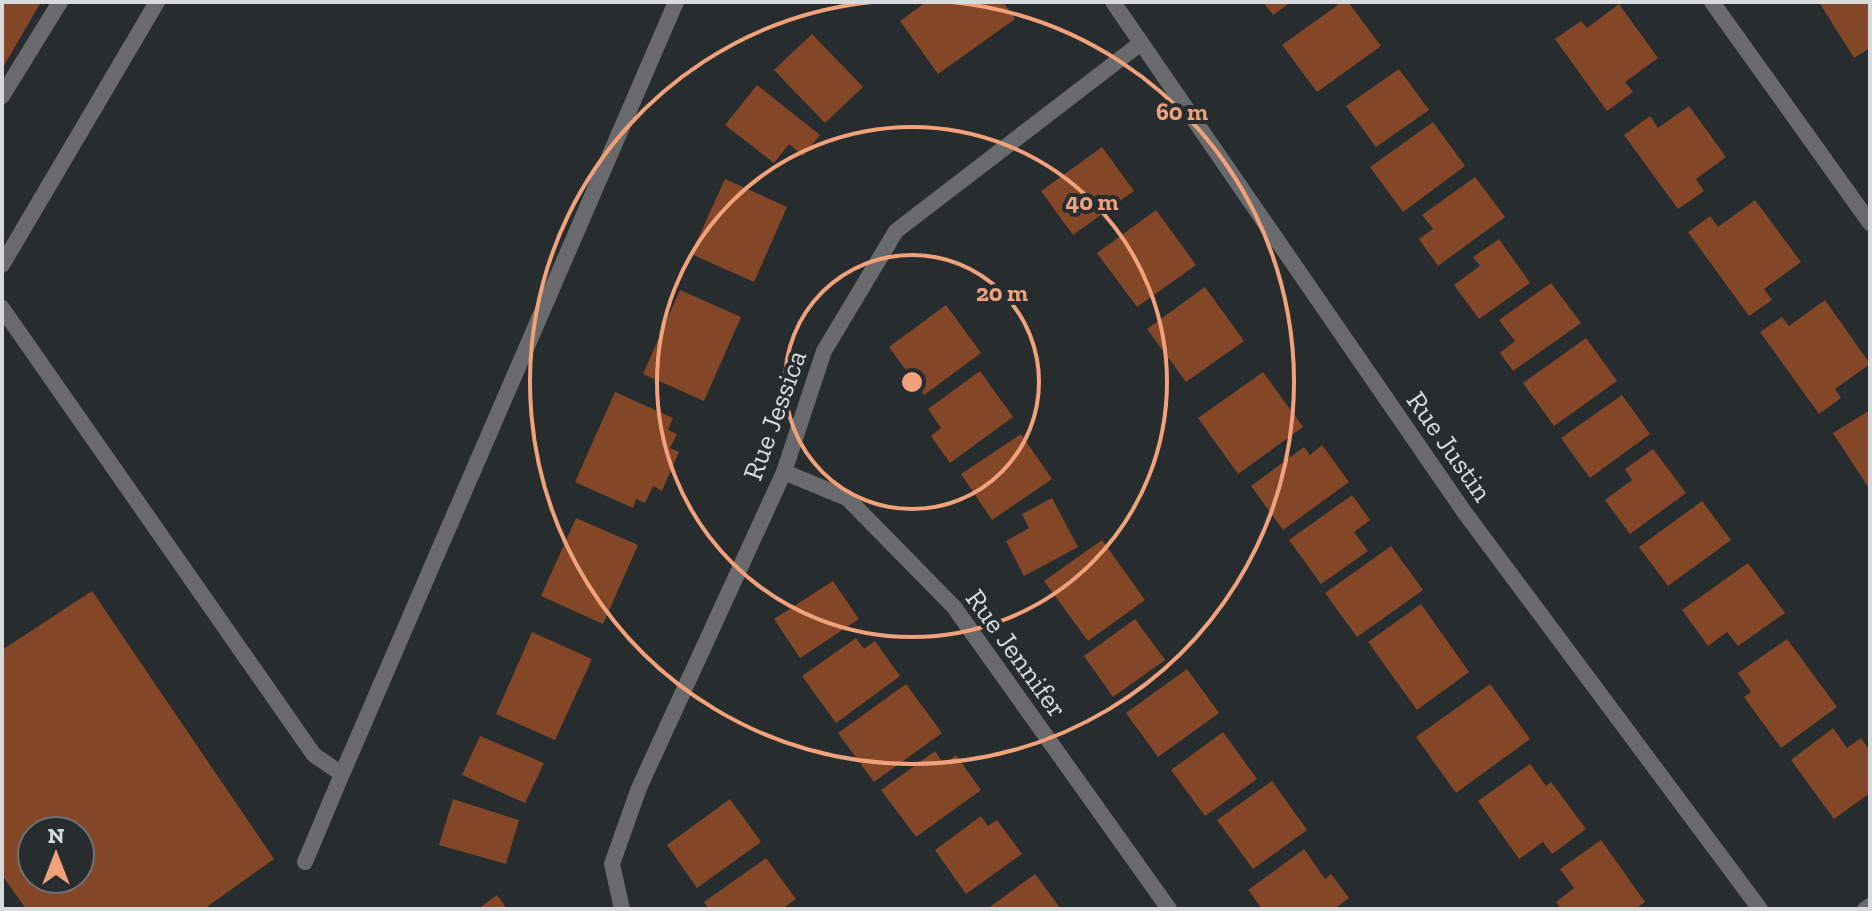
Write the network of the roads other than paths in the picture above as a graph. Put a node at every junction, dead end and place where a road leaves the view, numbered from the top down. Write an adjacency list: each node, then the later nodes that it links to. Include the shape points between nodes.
1 (60, 2): 7 (street)
2 (157, 2): 9 (street)
3 (676, 2): 12 (street)
4 (1113, 2): 6 (street, Rue Justin)
5 (1712, 2): 8 (street)
6 (1141, 43): 11 (street, Rue Jessica, via 896,231 824,351); 16 (street, Rue Justin, via 1465,513)
7 (2, 96)
8 (1870, 223)
9 (2, 265)
10 (2, 308): 12 (street, via 314,755)
11 (784, 472): 14 (street, Rue Jessica, via 639,788 612,864); 15 (street, Rue Jennifer, via 847,498 954,607)
12 (342, 774): 13 (street)
13 (305, 862)
14 (622, 909)
15 (1169, 909)
16 (1760, 909)

